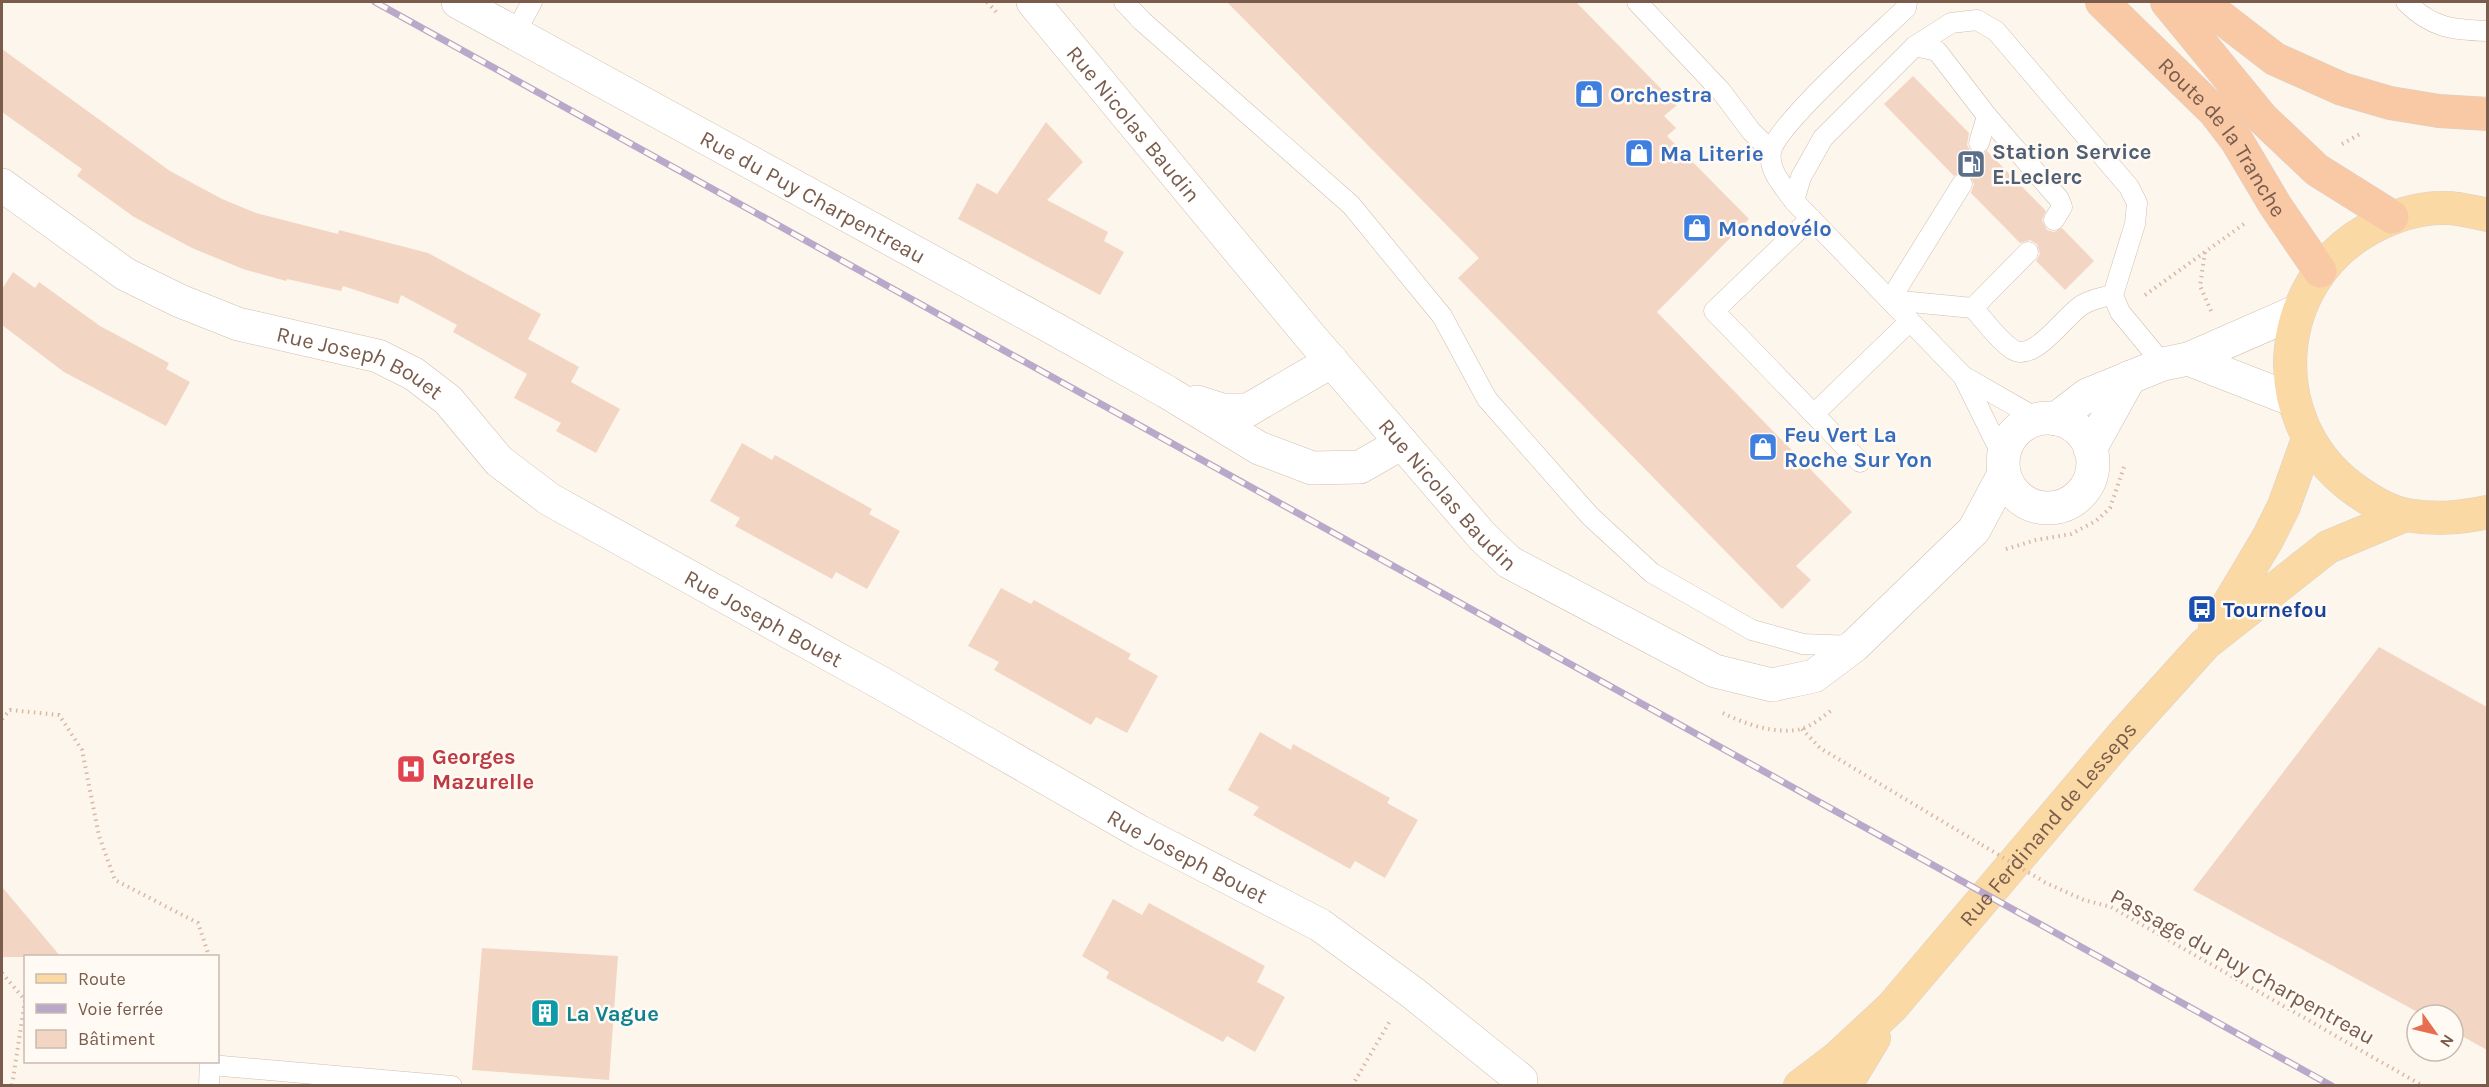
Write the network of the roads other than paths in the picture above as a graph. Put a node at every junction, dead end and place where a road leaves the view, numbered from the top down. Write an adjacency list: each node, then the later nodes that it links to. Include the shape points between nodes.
1 (458, 2): 12 (street, Rue du Puy Charpentreau)
2 (532, 2): 12 (lane)
3 (1033, 2): 32 (street, Rue Nicolas Baudin)
4 (1124, 2): 50 (lane, via 1352,205 1442,316 1487,399 1590,516 1652,573 1752,630 1803,644)
5 (1637, 2): 17 (lane)
6 (1907, 2): 17 (lane, via 1906,8 1791,119)
7 (2167, 2): 22 (highway, Route de la Tranche, via 2262,118 2317,170)
8 (2202, 2): 14 (highway, via 2275,59 2342,88 2390,104)
9 (2406, 2): 11 (lane, via 2427,21 2459,30)
10 (2107, 7): 26 (highway, Route de la Tranche, via 2214,111)
11 (2487, 31)
12 (515, 33): 36 (street, Rue du Puy Charpentreau)
13 (1915, 46): 15 (lane, via 1937,51); 20 (lane, via 1823,138 1801,177); 27 (lane, via 1951,22 1977,20 1996,31 2107,158 2130,187 2137,203 2135,224)
14 (2487, 114)
15 (1987, 116): 16 (lane); 24 (lane, via 2059,199 2062,207)
16 (1979, 143)
17 (1771, 151): 20 (lane, via 1773,171)
18 (1962, 184): 28 (lane)
19 (2, 185): 53 (street, Rue Joseph Bouet, via 125,274 180,301 238,324 378,356 414,374 448,400 499,461 549,499 1140,832 1320,925)
20 (1794, 201): 23 (lane)
21 (2487, 215): 22 (main road, via 2443,208)
22 (2392, 217): 26 (main road, via 2352,239)
23 (1810, 218): 28 (lane); 38 (lane, via 1714,311)
24 (2054, 220)
25 (2028, 252): 29 (lane)
26 (2319, 271): 30 (main road)
27 (2113, 295): 29 (lane, via 2080,306 2032,351 2019,353 2010,349); 33 (lane, via 2120,312)
28 (1890, 300): 29 (lane); 31 (lane)
29 (1973, 308)
30 (2298, 311): 33 (street); 37 (main road, via 2289,355)
31 (1910, 321): 34 (lane); 38 (lane)
32 (1332, 361): 36 (street, Rue du Puy Charpentreau, via 1248,410 1222,410); 41 (street, Rue Nicolas Baudin)
33 (2176, 362): 35 (street); 37 (street)
34 (1964, 376): 39 (lane); 44 (lane)
35 (2130, 377): 39 (street, via 2087,395); 42 (street)
36 (1167, 392): 41 (street, Rue du Puy Charpentreau, via 1259,448 1312,468 1360,467)
37 (2293, 400): 40 (main road)
38 (1814, 414): 43 (lane)
39 (2047, 419): 42 (street, via 2078,430); 44 (street, via 2025,424 2014,433 2007,444)
40 (2308, 439): 47 (main road, via 2333,473 2366,498); 49 (main road, Rue Ferdinand de Lesseps, via 2268,538)
41 (1402, 443): 50 (street, Rue Nicolas Baudin, via 1509,562 1715,671 1772,685 1814,676)
42 (2090, 449): 45 (street, via 2090,477 2084,490 2061,506)
43 (1860, 462)
44 (2004, 466): 45 (street, via 2015,493); 48 (street, Rue Nicolas Baudin)
45 (2033, 505): 48 (street, Rue Nicolas Baudin)
46 (2487, 512): 47 (main road, via 2453,519)
47 (2405, 514): 49 (main road, Rue Ferdinand de Lesseps, via 2328,547)
48 (1974, 530): 50 (street, Rue Nicolas Baudin)
49 (2205, 644): 51 (main road, Rue Ferdinand de Lesseps)
50 (1854, 646)
51 (1893, 1006): 56 (main road, Rue Ferdinand de Lesseps); 57 (main road, Rue Ferdinand de Lesseps)
52 (210, 1063): 54 (lane); 55 (lane)
53 (1526, 1084)
54 (209, 1086)
55 (452, 1086)
56 (1800, 1086)
57 (1845, 1086)

